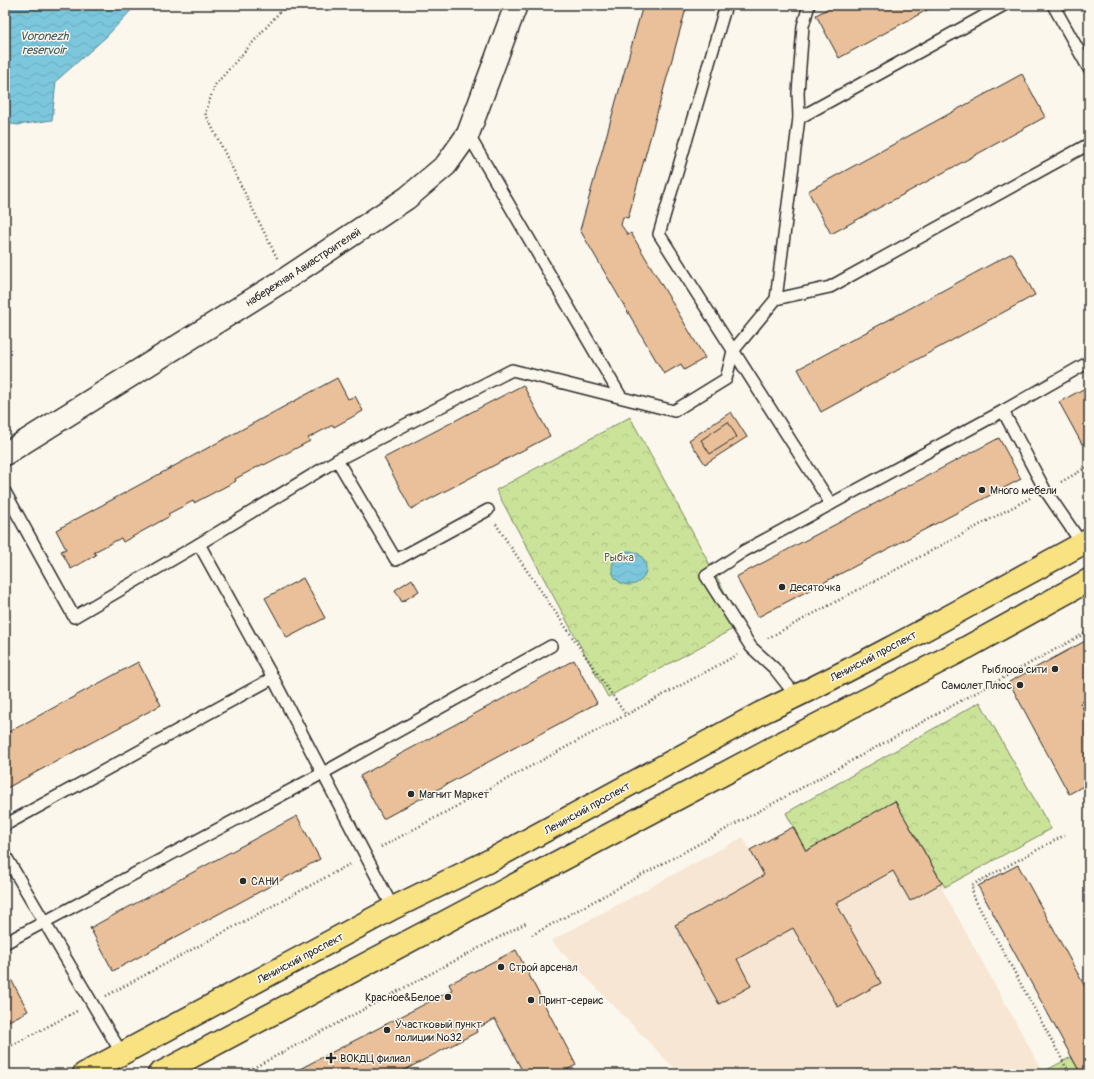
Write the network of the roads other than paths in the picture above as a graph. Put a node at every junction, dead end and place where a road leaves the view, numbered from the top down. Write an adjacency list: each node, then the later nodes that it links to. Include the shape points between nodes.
1 (516, 5): 8 (street, набережная Авиастроителей)
2 (726, 5): 11 (lane, via 659,234)
3 (809, 5): 7 (lane, via 803,26 798,93)
4 (1004, 5): 7 (lane)
5 (1053, 5): 6 (lane)
6 (1089, 69)
7 (799, 118): 10 (lane)
8 (468, 134): 13 (lane); 15 (street, набережная Авиастроителей, via 446,165 407,198 287,278)
9 (1089, 144): 10 (lane, via 830,287)
10 (776, 298): 11 (lane)
11 (733, 351): 13 (lane, via 726,379 674,411); 18 (lane)
12 (1089, 362): 14 (lane)
13 (621, 397): 16 (lane, via 512,370)
14 (1003, 411): 18 (lane); 20 (lane, via 1045,490)
15 (5, 454)
16 (337, 460): 19 (lane, via 396,560); 21 (lane)
17 (5, 492): 21 (lane, via 74,617)
18 (831, 504): 25 (lane, via 744,551 706,576 751,647 774,668)
19 (488, 510)
20 (1086, 542): 25 (main road, Ленинский проспект, via 944,620)
21 (199, 544): 24 (lane)
22 (1089, 580): 34 (main road, via 966,648)
23 (551, 646): 26 (lane)
24 (273, 678): 26 (lane); 27 (lane)
25 (797, 696): 29 (main road, Ленинский проспект, via 759,714 494,859)
26 (323, 773): 29 (lane); 30 (lane)
27 (5, 825)
28 (5, 855): 30 (lane)
29 (393, 908): 32 (main road, Ленинский проспект)
30 (44, 922): 31 (lane); 32 (lane)
31 (5, 943)
32 (122, 1054): 33 (main road, Ленинский проспект)
33 (84, 1074)
34 (159, 1074)

